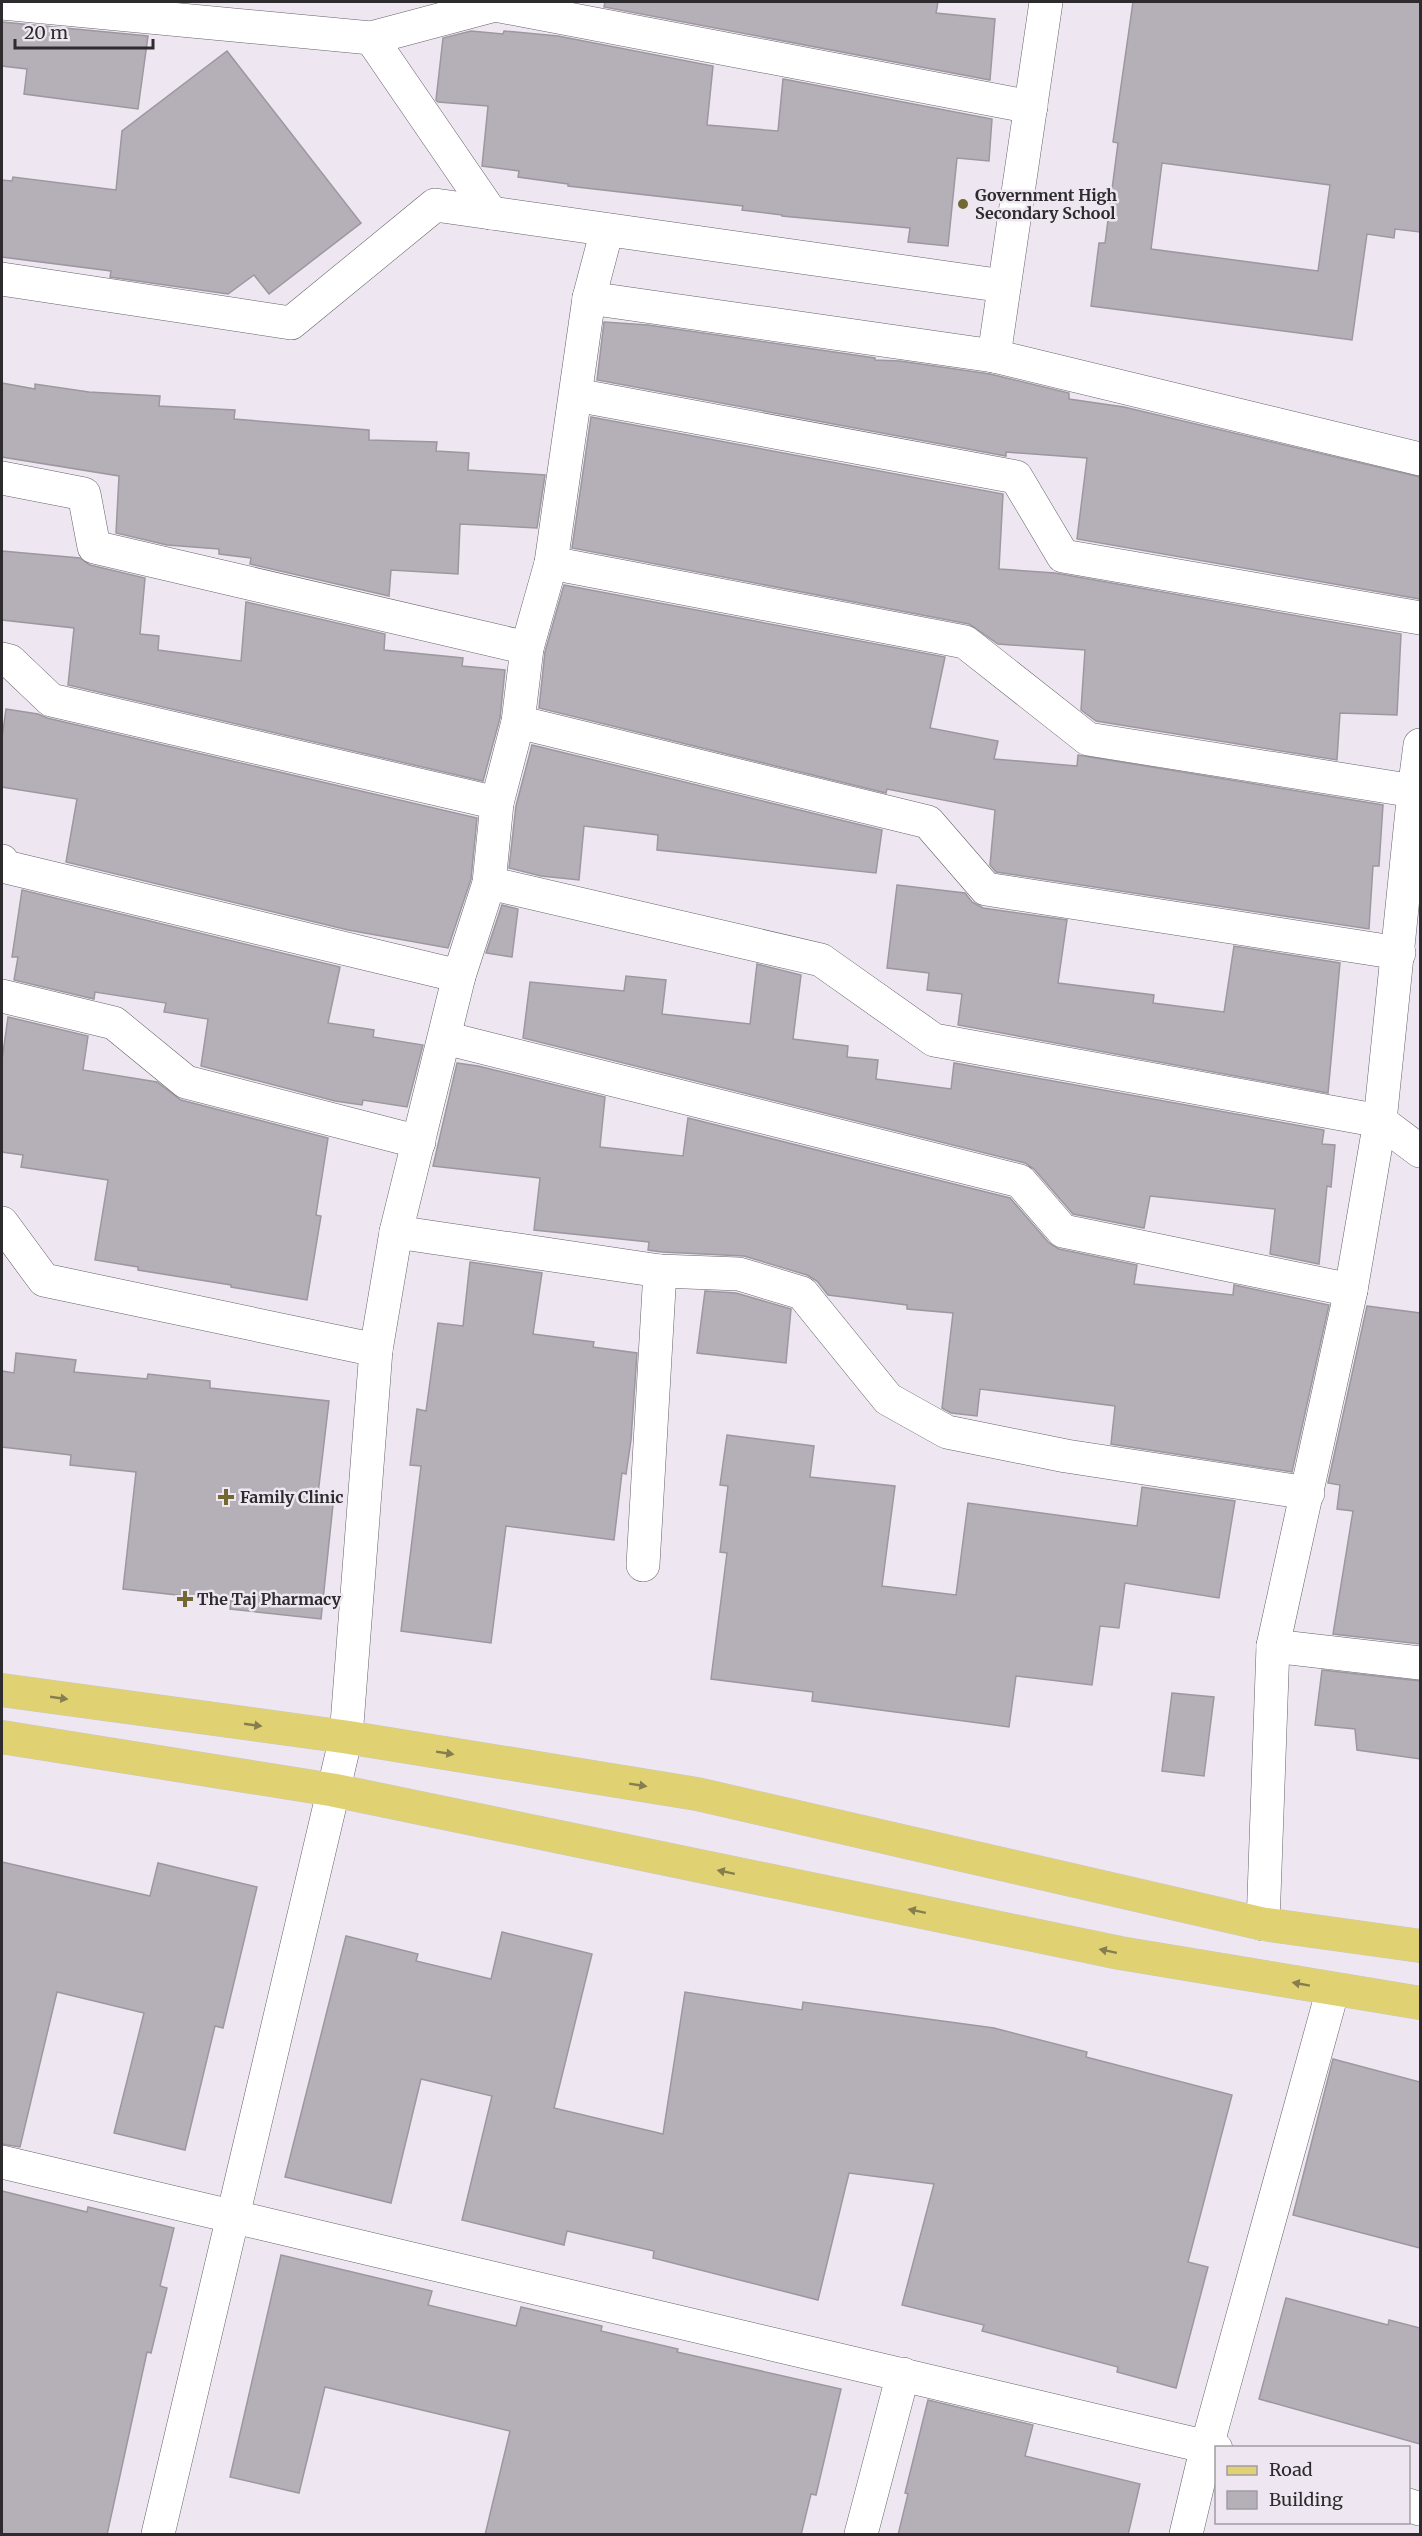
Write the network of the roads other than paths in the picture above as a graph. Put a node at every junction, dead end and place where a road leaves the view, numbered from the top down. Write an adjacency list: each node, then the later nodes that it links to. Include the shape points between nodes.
1 (1046, 2): 4 (street)
2 (2, 3): 3 (street)
3 (371, 38): 4 (street, via 495,5); 5 (street)
4 (1031, 107): 8 (street)
5 (491, 213): 6 (street); 7 (street, via 435,205 291,323)
6 (607, 230): 8 (street); 9 (street)
7 (2, 279)
8 (1004, 286): 10 (street)
9 (588, 298): 10 (street); 11 (street)
10 (994, 356): 12 (street)
11 (576, 395): 14 (street); 15 (street, via 1016,477 1063,556)
12 (1420, 459)
13 (2, 478): 16 (street, via 84,494 94,547)
14 (551, 563): 16 (street); 20 (street, via 965,642 1088,739)
15 (1420, 618)
16 (527, 648): 18 (street)
17 (2, 659): 21 (street, via 10,661 51,700)
18 (518, 722): 21 (street); 24 (street, via 928,822 986,889)
19 (1420, 745): 20 (street)
20 (1414, 791): 24 (street)
21 (497, 803): 23 (street)
22 (2, 861): 25 (street, via 6,867)
23 (489, 883): 25 (street); 28 (street, via 821,960 934,1040)
24 (1399, 953): 28 (street)
25 (459, 976): 27 (street)
26 (2, 996): 29 (street, via 114,1023 186,1082)
27 (445, 1038): 29 (street); 34 (street, via 1020,1181 1063,1231)
28 (1380, 1121): 30 (street); 34 (street)
29 (419, 1142): 32 (street)
30 (1420, 1150)
31 (2, 1224): 35 (street, via 44,1280)
32 (396, 1232): 33 (street); 35 (street)
33 (660, 1271): 36 (street, via 739,1274 802,1293 888,1399 947,1432 1066,1456); 37 (street)
34 (1351, 1290): 36 (street)
35 (376, 1350): 42 (street)
36 (1308, 1493): 38 (street)
37 (643, 1565)
38 (1273, 1646): 39 (street); 44 (street)
39 (1420, 1663)
40 (2, 1690): 42 (main road, one-way to 42)
41 (2, 1737): 43 (main road)
42 (346, 1737): 43 (street); 44 (main road, one-way to 44, via 697,1794)
43 (333, 1790): 46 (main road, one-way to 43, via 1120,1953); 49 (street)
44 (1263, 1924): 45 (main road)
45 (1420, 1946)
46 (1333, 1989): 47 (main road); 51 (street)
47 (1420, 2003)
48 (2, 2162): 49 (street)
49 (233, 2217): 50 (street); 52 (street)
50 (903, 2374): 51 (street); 53 (street)
51 (1212, 2447): 54 (street)
52 (165, 2533)
53 (861, 2535)
54 (1186, 2535)

